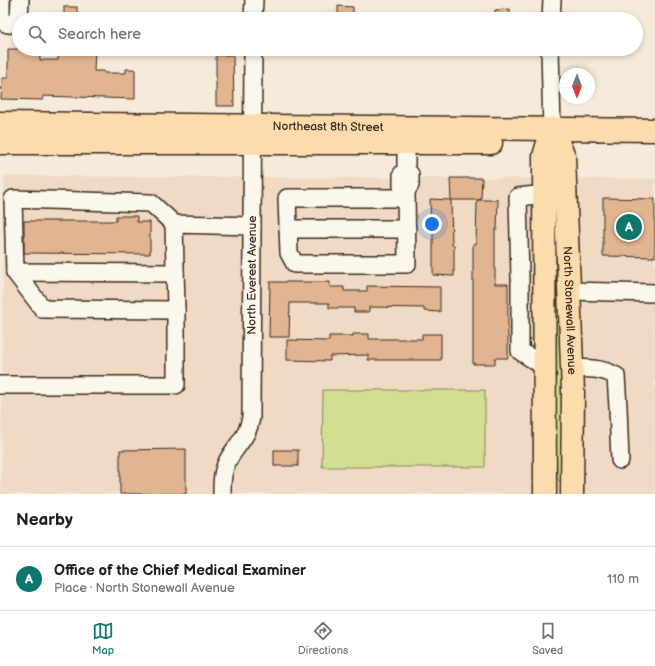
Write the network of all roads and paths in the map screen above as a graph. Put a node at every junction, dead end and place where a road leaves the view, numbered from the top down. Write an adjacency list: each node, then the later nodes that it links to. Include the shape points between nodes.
1 (1, 0): 8 (street, via 1,20 6,24)
2 (20, 0): 5 (street)
3 (254, 0): 6 (street)
4 (552, 0): 7 (street)
5 (19, 12)
6 (253, 12)
7 (551, 12)
8 (12, 23)
9 (253, 56): 13 (street, North Everest Avenue)
10 (550, 56): 14 (street, North Stonewall Avenue)
11 (0, 123): 13 (main road, Northeast 8th Street)
12 (655, 130): 14 (main road, Northeast 8th Street)
13 (252, 134): 14 (main road, Northeast 8th Street); 15 (main road, Northeast 8th Street); 16 (main road, Northeast 8th Street); 20 (street, North Everest Avenue)
14 (553, 138): 16 (main road, Northeast 8th Street); 17 (main road, Northeast 8th Street); 25 (main road, North Stonewall Avenue, via 564,156); 32 (main road, North Stonewall Avenue, via 544,156)
15 (0, 143)
16 (406, 143): 18 (street, via 406,170 402,174 402,186)
17 (655, 143)
18 (406, 195): 21 (street, via 287,198); 22 (street)
19 (174, 224): 20 (street); 23 (street, via 151,203 13,199); 24 (street)
20 (252, 226): 31 (street, North Everest Avenue, via 251,417 245,436 226,464 222,476)
21 (288, 229): 22 (street); 22 (street, via 289,253 295,264 407,264)
22 (407, 229)
23 (15, 272): 24 (street); 27 (street, via 43,309)
24 (175, 273): 27 (street)
25 (569, 291): 26 (street); 28 (main road, North Stonewall Avenue)
26 (655, 293)
27 (176, 310): 29 (street, via 176,385)
28 (572, 369): 30 (street, via 608,371 616,376); 33 (main road, North Stonewall Avenue)
29 (0, 385)
30 (620, 460)
31 (222, 494)
32 (545, 494)
33 (572, 494)

